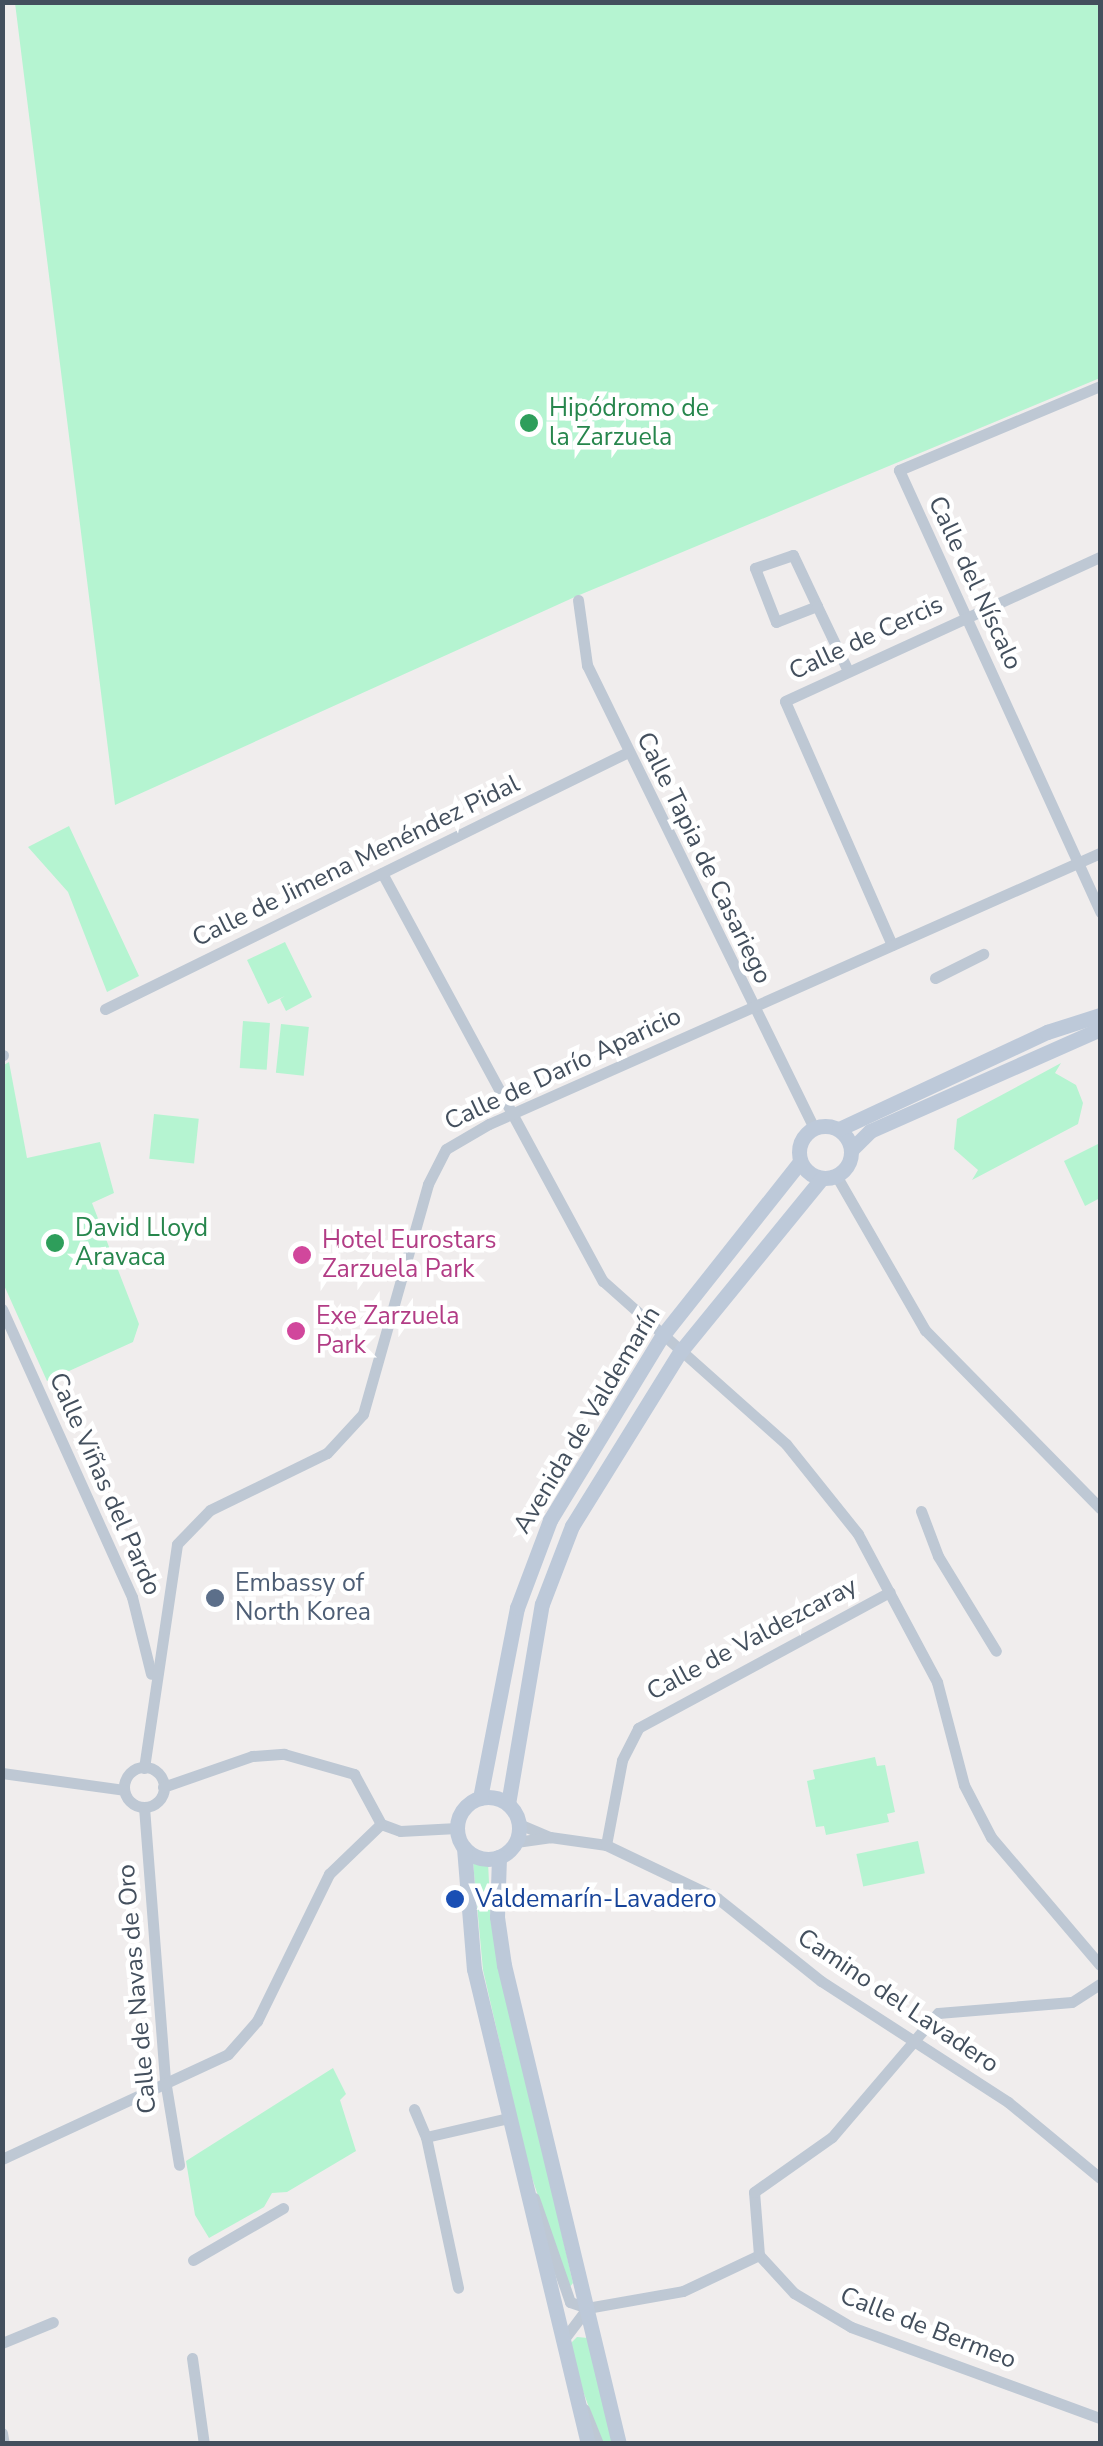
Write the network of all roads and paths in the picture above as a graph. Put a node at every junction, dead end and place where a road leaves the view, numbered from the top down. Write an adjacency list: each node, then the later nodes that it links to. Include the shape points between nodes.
1 (1100, 386): 5 (street, Calle del Níscalo, via 899,470)
2 (1100, 557): 5 (street, Calle de Cercis)
3 (578, 600): 7 (street, Calle Tapia de Casariego, via 587,666)
4 (817, 606): 4 (street, via 793,555 755,568 776,622); 6 (street)
5 (966, 617): 6 (street, Calle de Cercis); 9 (street, Calle del Níscalo)
6 (847, 669): 12 (street, Calle de Cercis, via 795,692 786,700 788,713)
7 (626, 753): 10 (street, Calle de Jimena Menéndez Pidal); 15 (street, Calle Tapia de Casariego)
8 (1100, 853): 9 (street, Calle de Darío Aparicio)
9 (1078, 863): 11 (street, Calle del Níscalo); 12 (street, Calle de Darío Aparicio)
10 (382, 873): 16 (street, Calle de Jimena Menéndez Pidal); 19 (street)
11 (1100, 912)
12 (892, 945): 15 (street, Calle de Darío Aparicio)
13 (984, 954): 14 (street)
14 (936, 978)
15 (753, 1007): 19 (street, Calle de Darío Aparicio); 20 (street, Calle Tapia de Casariego)
16 (104, 1009)
17 (1100, 1015): 21 (street, via 1047,1032)
18 (1100, 1028): 22 (street, via 870,1131)
19 (508, 1116): 26 (street, via 603,1282); 31 (street, Calle de Darío Aparicio, via 455,1140 436,1161 364,1414 327,1453 196,1519 171,1558)
20 (814, 1128): 21 (street); 23 (street, via 802,1139)
21 (839, 1129): 22 (street)
22 (852, 1149): 24 (street, via 847,1168)
23 (800, 1162): 24 (street); 26 (street, Avenida de Valdemarín)
24 (829, 1178): 27 (street, Avenida de Valdemarín); 28 (street, via 925,1330)
25 (2, 1309): 32 (street, Calle Viñas del Pardo)
26 (662, 1336): 27 (street); 41 (street, Avenida de Valdemarín, via 536,1550 517,1608)
27 (680, 1352): 30 (street, via 786,1444 858,1534); 42 (street, Avenida de Valdemarín, via 556,1560 532,1652)
28 (1100, 1508)
29 (921, 1511): 35 (street, via 938,1556)
30 (890, 1592): 49 (street, Calle de Valdezcaray, via 638,1728 622,1760); 52 (street, via 937,1682 964,1785 992,1837)
31 (165, 1611): 32 (street); 34 (street, Calle de Darío Aparicio)
32 (138, 1613): 33 (street, Calle Viñas del Pardo)
33 (144, 1627): 34 (street); 36 (street, Calle Viñas del Pardo)
34 (162, 1628): 36 (street, Calle de Darío Aparicio)
35 (996, 1651)
36 (152, 1681): 37 (street, Calle de Darío Aparicio)
37 (144, 1768): 39 (street, via 157,1772); 40 (street, via 127,1776)
38 (2, 1772): 40 (street)
39 (163, 1788): 43 (street); 44 (street, via 252,1756 310,1758 354,1774)
40 (124, 1790): 43 (street)
41 (480, 1798): 42 (street); 46 (street, via 464,1808)
42 (508, 1804): 45 (street)
43 (144, 1807): 55 (street, Calle de Navas de Oro)
44 (381, 1824): 46 (street); 55 (street, via 330,1874 258,2021 228,2054)
45 (519, 1824): 47 (street, Camino del Lavadero); 48 (street)
46 (457, 1828): 50 (street)
47 (550, 1837): 48 (street, Camino del Lavadero); 49 (street, Camino del Lavadero)
48 (516, 1842): 51 (street)
49 (606, 1845): 54 (street, Camino del Lavadero, via 718,1898 821,1982)
50 (464, 1848): 51 (street, via 478,1858); 57 (street, via 474,1969)
51 (499, 1857): 67 (street, via 504,1966)
52 (1100, 1966)
53 (1100, 1984): 54 (street, via 1072,2002 938,2013)
54 (914, 2041): 62 (street, Camino del Lavadero, via 1008,2102); 64 (street, via 832,2136 754,2192)
55 (165, 2080): 59 (street); 60 (street, Calle de Navas de Oro)
56 (414, 2108): 58 (street)
57 (508, 2118): 58 (street); 61 (street)
58 (426, 2137): 66 (street)
59 (2, 2159)
60 (179, 2166)
61 (522, 2172): 67 (street, via 543,2217 562,2293); 69 (street)
62 (1100, 2178)
63 (282, 2208): 65 (street)
64 (759, 2255): 67 (street, via 702,2286); 73 (street, Calle de Bermeo, via 803,2299 851,2326)
65 (193, 2260)
66 (458, 2288)
67 (587, 2308): 69 (street); 79 (street)
68 (52, 2322): 70 (street)
69 (564, 2339): 72 (street)
70 (2, 2344)
71 (192, 2358): 76 (street)
72 (577, 2397): 77 (street); 78 (street)
73 (1100, 2418)
74 (2, 2433): 75 (street)
75 (4, 2444)
76 (204, 2444)
77 (588, 2444)
78 (598, 2444)
79 (619, 2444)

